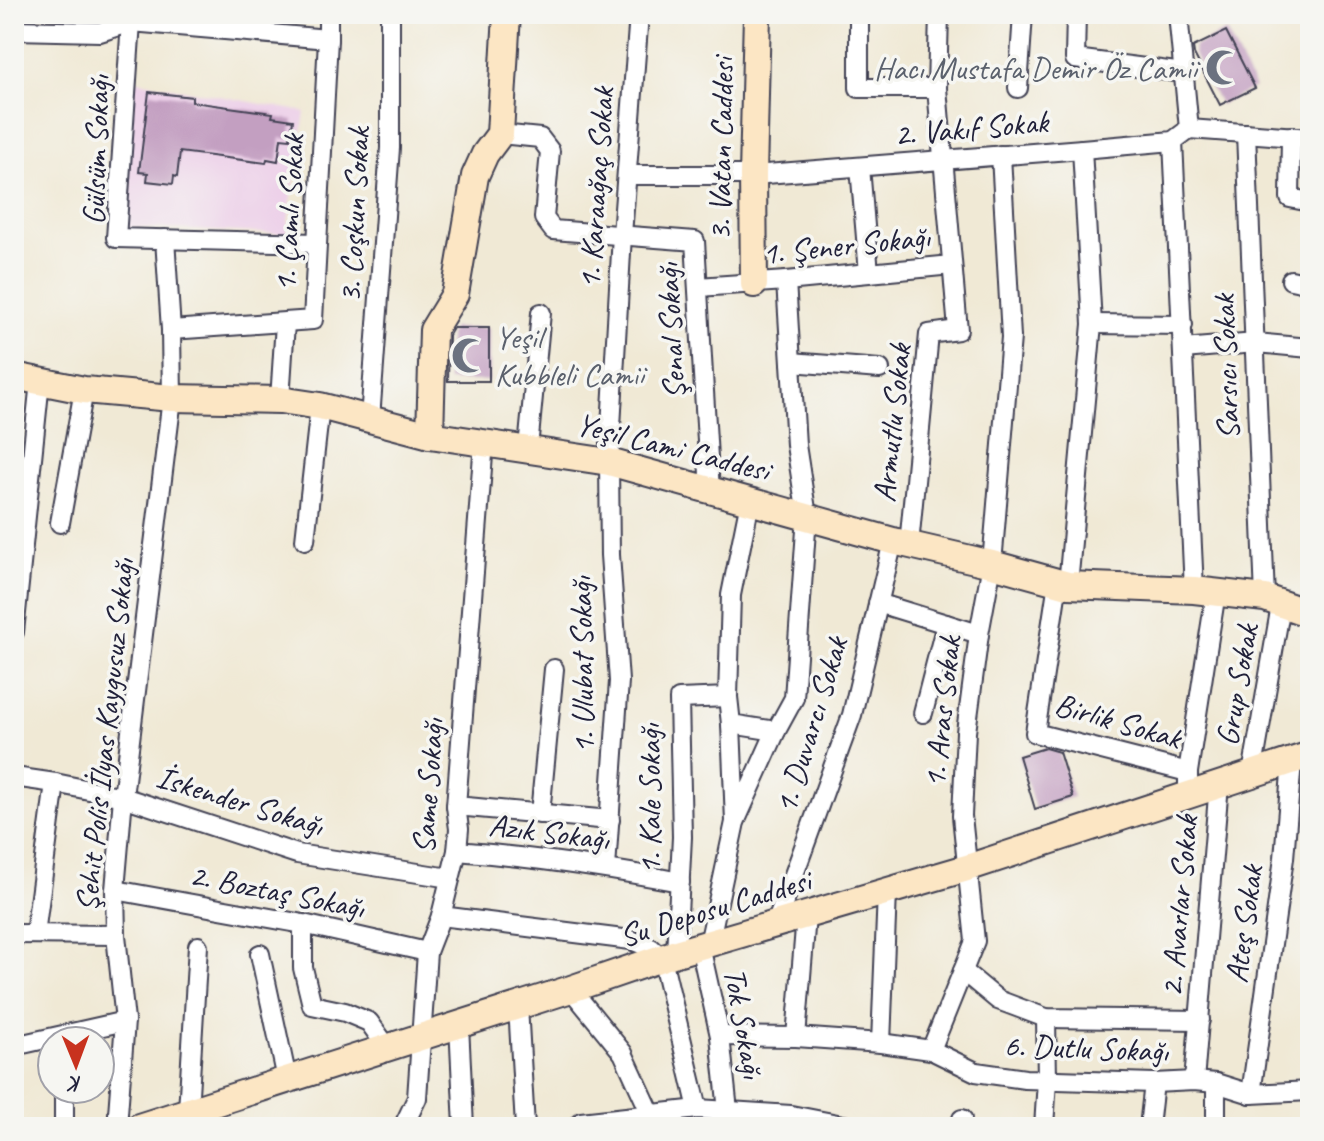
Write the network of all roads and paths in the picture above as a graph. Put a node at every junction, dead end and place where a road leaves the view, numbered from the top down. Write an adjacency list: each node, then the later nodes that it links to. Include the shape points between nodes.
1 (328, 14): 13 (street, 1. Çamlı Sokak)
2 (390, 14): 55 (street, 3. Coşkun Sokak, via 390,148)
3 (507, 14): 19 (main road)
4 (639, 14): 26 (street, 1. Karaağaç Sokak)
5 (757, 14): 27 (main road, 3. Vatan Caddesi)
6 (859, 14): 15 (street, via 859,88)
7 (939, 14): 15 (street)
8 (1023, 14): 16 (street)
9 (1076, 14): 14 (street, via 1075,59)
10 (1178, 14): 14 (street)
11 (131, 22): 12 (street, via 100,32); 13 (street); 30 (street, Gülsüm Sokağı, via 116,238)
12 (14, 30)
13 (328, 39): 31 (street, 1. Çamlı Sokak)
14 (1184, 73): 17 (street)
15 (937, 88): 24 (street)
16 (1018, 88)
17 (1189, 129): 18 (street); 21 (street)
18 (1246, 133): 20 (street); 44 (street, Sarsıcı Sokak)
19 (500, 134): 29 (street, via 540,138 550,151 544,218 553,230); 56 (main road, via 475,176 455,294 433,330)
20 (1301, 137): 28 (street, via 1290,198)
21 (1173, 141): 22 (street, 2. Vakıf Sokak); 42 (street)
22 (1082, 149): 23 (street, 2. Vakıf Sokak); 41 (street)
23 (1001, 155): 24 (street, 2. Vakıf Sokak); 66 (street, 1. Aras Sokak, via 1011,337)
24 (942, 160): 25 (street, 2. Vakıf Sokak); 32 (street)
25 (860, 167): 27 (street, 2. Vakıf Sokak); 33 (street)
26 (627, 175): 27 (street, 2. Vakıf Sokak); 29 (street, 1. Karaağaç Sokak)
27 (753, 175): 36 (main road, 3. Vatan Caddesi)
28 (1310, 202)
29 (622, 235): 38 (street, Şenal Sokağı, via 695,241); 59 (street, 1. Karaağaç Sokak)
30 (165, 239): 31 (street); 43 (street, Şehit Polis İlyas Kaygusuz Sokağı)
31 (317, 243): 40 (street, 1. Çamlı Sokak, via 313,320)
32 (952, 265): 33 (street, 1. Şener Sokağı); 65 (street, Armutlu Sokak, via 958,330 929,334)
33 (869, 273): 35 (street, 1. Şener Sokağı)
34 (1291, 280): 37 (street)
35 (786, 281): 36 (street, 1. Şener Sokağı); 47 (street)
36 (754, 284): 38 (street, 1. Şener Sokağı)
37 (1310, 284)
38 (698, 287): 60 (street, Şenal Sokağı)
39 (541, 313): 58 (street)
40 (285, 323): 43 (street, 1. Çamlı Sokak); 53 (street)
41 (1092, 324): 42 (street); 67 (street)
42 (1183, 325): 46 (street)
43 (171, 330): 52 (street, Şehit Polis İlyas Kaygusuz Sokağı)
44 (1256, 343): 45 (street); 46 (street); 69 (street, Sarsıcı Sokak)
45 (1310, 348)
46 (1183, 349): 68 (street)
47 (791, 362): 48 (street); 62 (street)
48 (880, 369)
49 (14, 376): 50 (main road, Yeşil Cami Caddesi)
50 (40, 381): 51 (main road, Yeşil Cami Caddesi); 73 (street)
51 (84, 390): 52 (main road, Yeşil Cami Caddesi); 63 (street)
52 (172, 398): 53 (main road, Yeşil Cami Caddesi); 86 (street, Şehit Polis İlyas Kaygusuz Sokağı)
53 (280, 400): 54 (main road, Yeşil Cami Caddesi)
54 (320, 406): 55 (main road, Yeşil Cami Caddesi); 64 (street)
55 (370, 419): 56 (main road, Yeşil Cami Caddesi)
56 (430, 435): 57 (main road, Yeşil Cami Caddesi)
57 (484, 442): 58 (main road, Yeşil Cami Caddesi); 87 (street, Same Sokağı)
58 (528, 448): 59 (main road, Yeşil Cami Caddesi)
59 (609, 462): 60 (main road, Yeşil Cami Caddesi); 89 (street, 1. Ulubat Sokağı, via 619,681)
60 (710, 491): 61 (main road, Yeşil Cami Caddesi)
61 (750, 501): 62 (main road, Yeşil Cami Caddesi); 76 (street, via 731,595)
62 (807, 516): 65 (main road, Yeşil Cami Caddesi); 79 (street, via 794,698)
63 (60, 523)
64 (305, 540)
65 (901, 543): 66 (main road, Yeşil Cami Caddesi); 70 (street, 1. Duvarcı Sokak)
66 (992, 564): 67 (main road, Yeşil Cami Caddesi); 74 (street, 1. Aras Sokak)
67 (1063, 584): 68 (main road, Yeşil Cami Caddesi); 84 (street, Birlik Sokak, via 1035,733)
68 (1205, 591): 69 (main road, Yeşil Cami Caddesi); 84 (street)
69 (1273, 602): 71 (main road, Yeşil Cami Caddesi); 81 (street, Grup Sokak)
70 (878, 603): 72 (street); 101 (street, 1. Duvarcı Sokak, via 852,715)
71 (1310, 614)
72 (946, 624): 74 (street); 77 (street)
73 (14, 632)
74 (979, 634): 93 (street, 1. Aras Sokak, via 963,788)
75 (554, 669): 88 (street)
76 (728, 697): 78 (street); 95 (street, 1. Kale Sokağı, via 679,699)
77 (923, 713)
78 (731, 724): 79 (street); 90 (street)
79 (776, 731): 90 (street)
80 (1301, 758): 81 (main road, Su Deposu Caddesi); 131 (street, Ateş Sokak)
81 (1252, 774): 85 (main road, Su Deposu Caddesi)
82 (14, 777): 83 (street, İskender Sokağı)
83 (55, 783): 86 (street, İskender Sokağı); 103 (street)
84 (1188, 783): 85 (main road, Su Deposu Caddesi); 93 (main road, Su Deposu Caddesi)
85 (1219, 784): 113 (street, 2. Avarlar Sokak)
86 (123, 797): 94 (street, İskender Sokağı, via 297,854); 96 (street, Şehit Polis İlyas Kaygusuz Sokağı)
87 (456, 806): 88 (street); 91 (street, Same Sokağı)
88 (540, 814): 89 (street)
89 (610, 820): 92 (street, 1. Ulubat Sokağı)
90 (735, 822): 106 (street)
91 (457, 851): 92 (street, Azık Sokağı); 94 (street, Same Sokağı)
92 (606, 868): 95 (street, Azık Sokağı)
93 (967, 868): 97 (main road, Su Deposu Caddesi); 109 (street, 1. Aras Sokak, via 975,941)
94 (450, 878): 98 (street, Same Sokağı)
95 (680, 882): 106 (street, 1. Kale Sokağı)
96 (115, 890): 100 (street, 2. Boztaş Sokağı); 104 (street, Şehit Polis İlyas Kaygusuz Sokağı)
97 (887, 892): 99 (main road, Su Deposu Caddesi); 121 (street)
98 (441, 916): 106 (street); 107 (street, Same Sokağı)
99 (806, 916): 101 (main road, Su Deposu Caddesi); 118 (street)
100 (303, 924): 107 (street, 2. Boztaş Sokağı); 123 (street, via 303,968 312,1005 369,1022)
101 (776, 924): 106 (main road, Su Deposu Caddesi)
102 (14, 934): 103 (street)
103 (35, 934): 104 (street)
104 (116, 935): 114 (street, Şehit Polis İlyas Kaygusuz Sokağı)
105 (198, 946): 134 (street)
106 (687, 950): 110 (main road, Su Deposu Caddesi); 117 (street, Tok Sokağı); 133 (street)
107 (427, 952): 119 (street, Same Sokağı)
108 (260, 954): 125 (street)
109 (963, 971): 112 (street, via 998,1000); 124 (street, 1. Aras Sokak)
110 (571, 989): 111 (main road, Su Deposu Caddesi); 136 (street, via 623,1053)
111 (518, 1006): 116 (main road, Su Deposu Caddesi); 142 (street)
112 (1046, 1018): 113 (street); 126 (street)
113 (1200, 1020): 127 (street, 2. Avarlar Sokak)
114 (125, 1021): 115 (street); 138 (street, Şehit Polis İlyas Kaygusuz Sokağı)
115 (111, 1025)
116 (459, 1025): 119 (main road, Su Deposu Caddesi); 141 (street)
117 (720, 1036): 118 (street, 6. Dutlu Sokağı); 135 (street, Tok Sokağı)
118 (796, 1037): 121 (street, 6. Dutlu Sokağı)
119 (420, 1038): 123 (main road, Su Deposu Caddesi); 140 (street, Same Sokağı, via 417,1098)
120 (36, 1042): 122 (street)
121 (881, 1043): 124 (street, 6. Dutlu Sokağı)
122 (14, 1046)
123 (387, 1047): 125 (main road, Su Deposu Caddesi)
124 (931, 1050): 126 (street, 6. Dutlu Sokağı, via 976,1072)
125 (287, 1079): 134 (main road, Su Deposu Caddesi)
126 (1047, 1080): 128 (street, 6. Dutlu Sokağı); 145 (street)
127 (1194, 1081): 128 (street, 6. Dutlu Sokağı); 129 (street, 6. Dutlu Sokağı)
128 (1154, 1083): 146 (street)
129 (1216, 1083): 131 (street, 6. Dutlu Sokağı); 147 (street)
130 (1310, 1091): 131 (street, 6. Dutlu Sokağı)
131 (1251, 1094)
132 (64, 1105): 137 (street)
133 (698, 1109): 135 (street); 136 (street)
134 (188, 1111): 139 (main road, Su Deposu Caddesi)
135 (728, 1111): 144 (street, via 791,1115)
136 (653, 1120): 143 (street, via 581,1122)
137 (64, 1127)
138 (117, 1127)
139 (139, 1127)
140 (403, 1127)
141 (464, 1127)
142 (525, 1127)
143 (583, 1127)
144 (853, 1127)
145 (1044, 1127)
146 (1149, 1127)
147 (1216, 1127)

